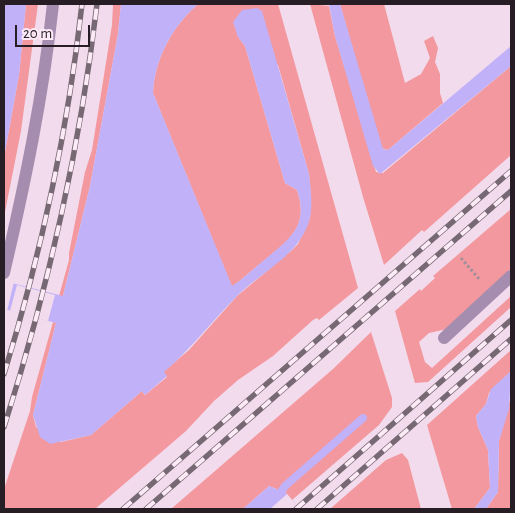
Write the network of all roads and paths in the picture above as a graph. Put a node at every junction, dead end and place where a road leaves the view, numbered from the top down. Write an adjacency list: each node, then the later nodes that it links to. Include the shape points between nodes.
1 (53, 4): 3 (street, via 46,70 24,191)
2 (461, 258): 4 (path)
3 (4, 274)
4 (476, 274)
5 (511, 276): 6 (street)
6 (444, 338)

